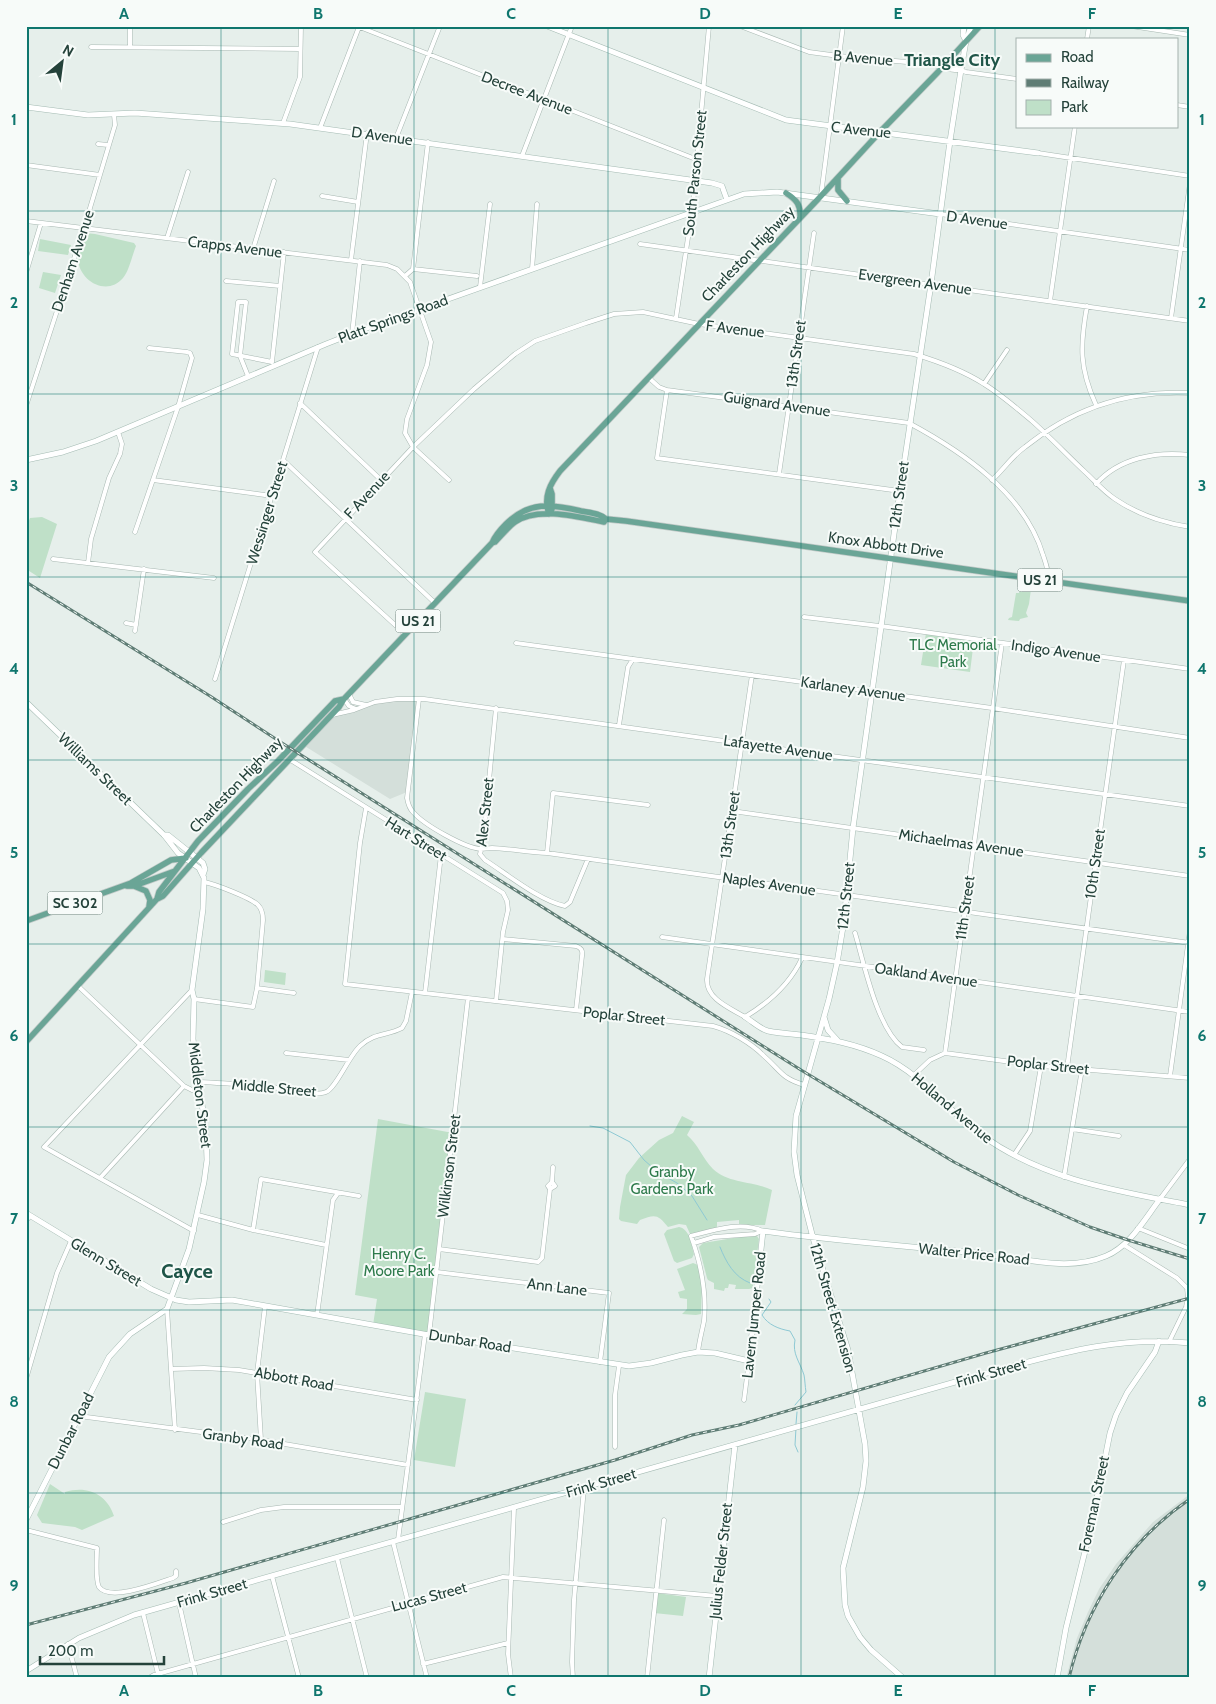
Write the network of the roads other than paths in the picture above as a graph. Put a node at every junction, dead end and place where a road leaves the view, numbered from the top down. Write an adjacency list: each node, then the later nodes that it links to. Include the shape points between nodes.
1 (130, 26): 18 (street)
2 (301, 26): 19 (street)
3 (440, 26): 20 (street)
4 (547, 26): 14 (street, C Avenue)
5 (572, 26): 14 (street)
6 (709, 26): 25 (street, South Parson Street)
7 (740, 26): 21 (street, B Avenue, via 804,50)
8 (843, 26): 21 (street)
9 (964, 26): 16 (street, 12th Street, via 962,35)
10 (971, 26): 16 (street, 12th Street)
11 (980, 26): 16 (main road, Charleston Highway)
12 (1131, 26): 15 (street)
13 (358, 27): 20 (street, Decree Avenue); 31 (street)
14 (568, 35): 25 (street, C Avenue); 26 (street)
15 (1190, 35)
16 (966, 41): 22 (main road, Charleston Highway); 23 (street, 12th Street)
17 (91, 47): 18 (street)
18 (130, 47): 19 (street)
19 (300, 49): 29 (street, via 299,81)
20 (429, 54): 26 (street, Decree Avenue); 35 (street)
21 (839, 56): 22 (street, B Avenue); 30 (street)
22 (943, 67): 23 (street, B Avenue); 34 (main road, Charleston Highway)
23 (961, 70): 24 (street); 36 (street, 12th Street)
24 (1016, 79)
25 (704, 87): 30 (street, C Avenue, via 786,120); 43 (street, South Parson Street)
26 (544, 99): 41 (street); 43 (street, Decree Avenue)
27 (26, 107): 28 (street, D Avenue)
28 (114, 115): 29 (street, D Avenue, via 134,113); 39 (street, Denham Avenue, via 115,125)
29 (283, 123): 31 (street, D Avenue)
30 (830, 127): 34 (street, C Avenue); 55 (street)
31 (320, 128): 33 (street, D Avenue)
32 (1075, 128): 42 (street)
33 (367, 133): 35 (street, D Avenue); 58 (street)
34 (879, 133): 36 (street, C Avenue); 48 (main road, Charleston Highway)
35 (396, 138): 37 (street, D Avenue)
36 (950, 140): 40 (street, C Avenue); 62 (street, 12th Street)
37 (428, 142): 41 (street, D Avenue); 80 (street)
38 (98, 144): 39 (street)
39 (108, 145): 46 (street, Denham Avenue)
40 (1038, 153): 42 (street, C Avenue)
41 (522, 156): 49 (street, D Avenue)
42 (1070, 158): 47 (street, C Avenue); 67 (street)
43 (698, 160): 49 (street, South Parson Street)
44 (26, 165): 46 (street)
45 (188, 172): 69 (street)
46 (100, 175): 66 (street, Denham Avenue)
47 (1190, 176)
48 (838, 178): 55 (main road, Charleston Highway); 57 (main road, via 838,190)
49 (696, 180): 56 (street, D Avenue, via 722,186); 61 (street, South Parson Street)
50 (274, 181): 71 (street)
51 (1190, 183): 72 (street)
52 (765, 192): 53 (street, D Avenue); 56 (street, Platt Springs Road)
53 (786, 193): 55 (street, D Avenue); 63 (main road, via 800,207)
54 (322, 196): 58 (street)
55 (820, 198): 57 (street, D Avenue); 63 (main road, Charleston Highway)
56 (727, 200): 61 (street, Platt Springs Road)
57 (847, 201): 62 (street, D Avenue)
58 (358, 202): 76 (street)
59 (490, 204): 88 (street)
60 (537, 204): 81 (street)
61 (692, 212): 73 (street, South Parson Street); 81 (street, Platt Springs Road)
62 (940, 214): 67 (street, D Avenue); 86 (street, 12th Street)
63 (800, 218): 77 (main road, Charleston Highway)
64 (26, 221): 65 (street, Crapps Avenue)
65 (41, 223): 66 (street, Crapps Avenue); 82 (street)
66 (84, 228): 69 (street, Crapps Avenue); 111 (street, Denham Avenue)
67 (1060, 232): 72 (street, D Avenue); 89 (street)
68 (814, 233): 79 (street, 13th Street)
69 (167, 238): 71 (street, Crapps Avenue)
70 (640, 244): 73 (street, Evergreen Avenue)
71 (252, 249): 75 (street, Crapps Avenue)
72 (1180, 249): 74 (street, D Avenue); 93 (street)
73 (687, 250): 77 (street, Evergreen Avenue); 92 (street, South Parson Street)
74 (1190, 250)
75 (284, 252): 76 (street, Crapps Avenue); 87 (street)
76 (351, 260): 78 (street, Crapps Avenue)
77 (759, 260): 79 (street, Evergreen Avenue); 95 (main road, Charleston Highway)
78 (360, 261): 83 (street, Crapps Avenue, via 392,267); 96 (street)
79 (808, 267): 86 (street, Evergreen Avenue); 97 (street, 13th Street)
80 (413, 268): 83 (street); 84 (street)
81 (532, 269): 88 (street, Platt Springs Road)
82 (26, 273)
83 (405, 276): 91 (street)
84 (477, 276)
85 (226, 281): 87 (street)
86 (931, 284): 89 (street, Evergreen Avenue); 102 (street, 12th Street)
87 (280, 286): 103 (street)
88 (480, 287): 91 (street, Platt Springs Road)
89 (1050, 301): 90 (street, Evergreen Avenue)
90 (1087, 306): 93 (street, Evergreen Avenue); 110 (street, via 1081,359)
91 (419, 309): 96 (street, Platt Springs Road); 117 (street, via 430,336 431,349 406,424 405,434)
92 (676, 318): 95 (street, F Avenue); 117 (street, F Avenue, via 624,312 535,342 504,364)
93 (1171, 318): 94 (street, Evergreen Avenue)
94 (1190, 321)
95 (699, 324): 97 (street, F Avenue); 105 (main road, Charleston Highway)
96 (352, 334): 98 (street, Platt Springs Road)
97 (799, 337): 102 (street, F Avenue); 112 (street, 13th Street)
98 (318, 347): 103 (street, Platt Springs Road); 109 (street, Wessinger Street)
99 (149, 348): 113 (street, via 190,353 192,358)
100 (1007, 350): 106 (street)
101 (240, 356): 101 (street, via 232,354 238,302 246,302); 103 (street); 104 (street)
102 (920, 356): 106 (street, F Avenue); 114 (street, 12th Street)
103 (272, 364): 104 (street, Platt Springs Road)
104 (248, 376): 113 (street, Platt Springs Road)
105 (649, 378): 107 (street, Guignard Avenue); 129 (main road, Charleston Highway, via 560,471 549,486 552,494)
106 (984, 384): 116 (street, F Avenue)
107 (667, 390): 112 (street, Guignard Avenue); 121 (street, via 657,458)
108 (1190, 393): 110 (street, via 1138,396)
109 (300, 403): 120 (street, Wessinger Street); 123 (street)
110 (1096, 405): 116 (street, via 1066,418)
111 (26, 406)
112 (789, 406): 114 (street, Guignard Avenue); 121 (street, 13th Street)
113 (178, 407): 115 (street, Platt Springs Road); 122 (street)
114 (909, 423): 125 (street, via 951,447); 127 (street, 12th Street)
115 (118, 432): 119 (street, Platt Springs Road, via 69,450); 141 (street, via 121,449 91,539)
116 (1045, 432): 125 (street, via 1018,452); 126 (street, F Avenue)
117 (413, 447): 123 (street, F Avenue); 124 (street)
118 (1190, 455): 126 (street, via 1167,454 1130,460)
119 (26, 460)
120 (283, 460): 128 (street, Wessinger Street); 131 (street)
121 (779, 474): 127 (street)
122 (153, 480): 128 (street); 135 (street)
123 (381, 480): 131 (street, F Avenue)
124 (449, 480)
125 (992, 480): 146 (street, via 1035,534 1047,565)
126 (1096, 484): 134 (street, F Avenue, via 1114,499 1139,512)
127 (900, 491): 139 (street, 12th Street)
128 (272, 496): 161 (street, Wessinger Street)
129 (549, 506): 130 (main road); 133 (main road, Charleston Highway / US 21, via 600,514); 136 (main road, Charleston Highway / US 21, via 534,506 517,514)
130 (549, 514): 132 (main road, Charleston Highway / US 21); 136 (main road, Charleston Highway / US 21, via 531,515 514,522)
131 (346, 518): 148 (street); 154 (street, F Avenue, via 315,552)
132 (580, 518): 133 (main road, Knox Abbott Drive / US 21, via 604,522)
133 (606, 519): 139 (main road, Knox Abbott Drive / US 21)
134 (1190, 527)
135 (135, 532)
136 (492, 543): 148 (main road, Charleston Highway / US 21)
137 (60, 553): 140 (street)
138 (53, 559): 140 (street)
139 (891, 559): 146 (main road, Knox Abbott Drive / US 21); 152 (street, 12th Street)
140 (59, 560): 141 (street)
141 (88, 563): 142 (street)
142 (144, 569): 144 (street); 151 (street)
143 (208, 570): 144 (street)
144 (208, 577): 145 (street)
145 (214, 578)
146 (1048, 581): 147 (main road, Knox Abbott Drive / US 21)
147 (1190, 600)
148 (435, 603): 154 (main road, Charleston Highway / US 21)
149 (804, 617): 152 (street, Indigo Avenue)
150 (126, 623): 151 (street)
151 (136, 625): 153 (street)
152 (882, 627): 156 (street, Indigo Avenue); 162 (street, 12th Street)
153 (135, 631)
154 (406, 634): 163 (main road, Charleston Highway / US 21)
155 (516, 643): 157 (street, Karlaney Avenue)
156 (1002, 643): 158 (street, Indigo Avenue); 168 (street, 11th Street)
157 (633, 659): 160 (street, Karlaney Avenue); 171 (street, via 628,668)
158 (1124, 660): 159 (street, Indigo Avenue); 172 (street, 10th Street)
159 (1190, 670)
160 (752, 675): 162 (street, Karlaney Avenue); 174 (street, 13th Street)
161 (215, 679)
162 (872, 692): 168 (street, Karlaney Avenue); 176 (street, 12th Street)
163 (346, 696): 166 (street, via 352,702); 169 (street, via 349,706); 170 (main road, Charleston Highway / US 21); 187 (main road, Charleston Highway / US 21, via 335,700)
164 (419, 699): 166 (street, Lafayette Avenue); 167 (street, Lafayette Avenue); 185 (street, Naples Avenue, via 407,798 409,806 417,816 459,842)
165 (26, 702): 187 (street, Williams Street)
166 (366, 705): 169 (street, Lafayette Avenue)
167 (496, 708): 171 (street, Lafayette Avenue); 185 (street, Alex Street)
168 (992, 708): 172 (street, Karlaney Avenue); 177 (street, 11th Street)
169 (356, 709): 170 (street, Lafayette Avenue)
170 (330, 716): 175 (main road, Charleston Highway / US 21)
171 (619, 725): 174 (street, Lafayette Avenue)
172 (1115, 727): 173 (street, Karlaney Avenue); 178 (street, 10th Street)
173 (1190, 738)
174 (742, 743): 176 (street, Lafayette Avenue); 182 (street, 13th Street)
175 (289, 759): 181 (street, Hart Street); 190 (main road, Charleston Highway / US 21)
176 (862, 760): 177 (street, Lafayette Avenue); 183 (street, 12th Street)
177 (984, 777): 178 (street, Lafayette Avenue); 184 (street, 11th Street)
178 (1105, 794): 180 (street, Lafayette Avenue); 191 (street, 10th Street)
179 (648, 805): 186 (street, via 553,793)
180 (1190, 806)
181 (366, 808): 188 (street, Hart Street); 217 (street, Poplar Street, via 345,984)
182 (732, 811): 183 (street, Michaelmas Avenue); 194 (street, 13th Street)
183 (853, 828): 184 (street, Michaelmas Avenue); 198 (street, 12th Street)
184 (974, 844): 191 (street, Michaelmas Avenue); 201 (street, 11th Street)
185 (481, 849): 186 (street, Naples Avenue); 189 (street, Alex Street, via 480,854 485,860 541,896 565,906 570,902)
186 (547, 853): 189 (street, Naples Avenue)
187 (186, 854): 190 (street, Middleton Street); 192 (main road, Charleston Highway / US 21); 196 (main road, SC 302)
188 (441, 855): 207 (street, Hart Street, via 506,896 508,910); 219 (street)
189 (588, 859): 194 (street, Naples Avenue)
190 (195, 860): 192 (main road, SC 302); 195 (street, Middleton Street, via 203,863); 199 (main road, Charleston Highway / US 21)
191 (1095, 862): 193 (street, Michaelmas Avenue); 203 (street, 10th Street)
192 (176, 870): 197 (main road, SC 302); 199 (main road, Charleston Highway / US 21, via 158,892)
193 (1190, 876)
194 (722, 877): 198 (street, Naples Avenue); 209 (street, 13th Street)
195 (204, 882): 215 (street, via 254,902 262,911); 216 (street, Middleton Street)
196 (125, 885): 197 (main road, SC 302); 202 (main road, SC 302)
197 (134, 886): 200 (main road, via 146,891)
198 (847, 896): 201 (street, Naples Avenue); 211 (street, 12th Street)
199 (158, 898): 200 (main road, Charleston Highway / US 21)
200 (149, 908): 214 (main road, Charleston Highway / US 21)
201 (964, 912): 203 (street, Naples Avenue); 213 (street, 11th Street)
202 (26, 920)
203 (1086, 929): 208 (street, Naples Avenue); 220 (street, 10th Street)
204 (1190, 930): 208 (street)
205 (855, 933): 212 (street)
206 (662, 937): 209 (street, Oakland Avenue)
207 (503, 938): 223 (street); 224 (street, via 580,948)
208 (1189, 943): 225 (street)
209 (712, 945): 210 (street, Oakland Avenue); 227 (street, 13th Street, via 706,979 709,991)
210 (802, 958): 211 (street, Oakland Avenue); 227 (street, via 787,984)
211 (837, 962): 212 (street, Oakland Avenue); 228 (street, 12th Street)
212 (864, 966): 213 (street, Oakland Avenue); 233 (street, via 874,1000 898,1044 906,1049)
213 (955, 979): 220 (street, Oakland Avenue); 235 (street, 11th Street)
214 (78, 986): 231 (main road, Charleston Highway / US 21); 232 (street)
215 (257, 988): 218 (street); 222 (street, via 254,1007)
216 (192, 990): 222 (street, Middleton Street); 232 (street)
217 (412, 992): 219 (street, Poplar Street); 236 (street, Middle Street, via 402,1028 372,1037)
218 (294, 993)
219 (425, 993): 221 (street, Poplar Street)
220 (1077, 996): 225 (street, Oakland Avenue); 238 (street, 10th Street)
221 (468, 998): 223 (street, Poplar Street); 270 (street, Wilkinson Street)
222 (194, 999): 243 (street, Middleton Street, via 192,1031)
223 (496, 1001): 224 (street, Poplar Street)
224 (576, 1010): 244 (street, Poplar Street, via 718,1027 755,1048 781,1075)
225 (1179, 1010): 226 (street, Oakland Avenue); 241 (street)
226 (1190, 1012)
227 (745, 1017): 229 (street, Holland Avenue, via 768,1031)
228 (824, 1017): 229 (street, 12th Street); 230 (street, via 828,1030)
229 (818, 1038): 230 (street, Holland Avenue); 244 (street, 12th Street Extension)
230 (839, 1041): 240 (street, Holland Avenue, via 881,1055)
231 (26, 1042)
232 (140, 1044): 245 (street); 253 (street, via 44,1146)
233 (924, 1050)
234 (286, 1053): 236 (street)
235 (945, 1054): 237 (street, Poplar Street); 240 (street, via 930,1060)
236 (349, 1060): 243 (street, Middle Street, via 332,1087 321,1093)
237 (1041, 1066): 238 (street, Poplar Street); 249 (street, via 1030,1131)
238 (1067, 1068): 239 (street, Poplar Street)
239 (1082, 1069): 241 (street, Poplar Street); 247 (street)
240 (914, 1075): 249 (street, Holland Avenue, via 979,1133)
241 (1170, 1076): 242 (street, Poplar Street)
242 (1190, 1078)
243 (200, 1082): 246 (street, Middleton Street)
244 (804, 1085): 265 (street, 12th Street Extension, via 796,1116 794,1152)
245 (184, 1086): 246 (street); 253 (street)
246 (200, 1090): 259 (street, Middleton Street, via 207,1160)
247 (1072, 1129): 248 (street); 252 (street)
248 (1119, 1136)
249 (1014, 1155): 252 (street, Holland Avenue)
250 (1190, 1159): 256 (street)
251 (553, 1167): 270 (street, via 554,1186 550,1189 542,1258 538,1262)
252 (1064, 1177): 256 (street, Holland Avenue)
253 (100, 1178): 263 (street)
254 (338, 1192): 255 (street); 262 (street, via 261,1179); 268 (street, via 333,1200)
255 (359, 1196)
256 (1160, 1200): 257 (street, Holland Avenue); 261 (street, Walter Price Road)
257 (1190, 1205)
258 (28, 1214): 260 (street); 266 (street, Glenn Street)
259 (198, 1215): 262 (street); 263 (street, Middleton Street)
260 (26, 1221)
261 (1138, 1228): 269 (street, Walter Price Road); 271 (street)
262 (253, 1230): 268 (street)
263 (194, 1231): 273 (street, Middleton Street)
264 (764, 1231): 265 (street, Walter Price Road); 267 (street, via 714,1236); 267 (street, via 756,1228 713,1229 691,1236); 283 (street, Lavern Jumper Road)
265 (813, 1238): 269 (street, Walter Price Road, via 1065,1264 1093,1260); 291 (street, 12th Street Extension, via 848,1350)
266 (71, 1241): 273 (street, Glenn Street); 288 (street, via 57,1273)
267 (694, 1243): 282 (street, via 704,1292 704,1321)
268 (326, 1245): 277 (street)
269 (1124, 1246): 280 (street, via 1177,1278 1187,1288 1186,1307)
270 (439, 1249): 272 (street, Wilkinson Street)
271 (1190, 1249)
272 (437, 1272): 278 (street, Wilkinson Street); 284 (street, Ann Lane, via 609,1293)
273 (170, 1298): 274 (street, Glenn Street); 276 (street, Middleton Street)
274 (189, 1302): 275 (street, Dunbar Road, via 223,1300)
275 (265, 1306): 277 (street, Dunbar Road); 287 (street)
276 (167, 1309): 286 (street, Middleton Street); 292 (street, Dunbar Road, via 140,1326 114,1350)
277 (317, 1315): 278 (street, Dunbar Road)
278 (427, 1334): 284 (street, Dunbar Road); 289 (street, Wilkinson Street)
279 (1158, 1341): 280 (street, Frink Street); 291 (street, Frink Street, via 1115,1343 1069,1351); 336 (street, Foreman Street, via 1155,1352 1127,1393 1110,1433)
280 (1169, 1342): 281 (street, Frink Street)
281 (1190, 1343)
282 (698, 1352): 283 (street, Dunbar Road); 285 (street, Dunbar Road, via 651,1363)
283 (749, 1361): 290 (street, Lavern Jumper Road)
284 (600, 1362): 285 (street, Dunbar Road)
285 (619, 1366): 296 (street, via 615,1395)
286 (171, 1369): 287 (street, Abbott Road, via 204,1368); 293 (street, Middleton Street)
287 (257, 1373): 289 (street, Abbott Road); 294 (street)
288 (26, 1379)
289 (416, 1400): 297 (street, Wilkinson Street)
290 (744, 1400)
291 (858, 1410): 295 (street, Frink Street); 335 (street, 12th Street Extension, via 866,1461 843,1568 845,1605 860,1637)
292 (78, 1416): 293 (street, Granby Road); 301 (street, Dunbar Road)
293 (175, 1430): 294 (street, Granby Road)
294 (261, 1440): 297 (street, Granby Road)
295 (735, 1445): 298 (street, Frink Street); 313 (street, Julius Felder Street)
296 (615, 1447)
297 (408, 1465): 299 (street, Wilkinson Street)
298 (584, 1488): 300 (street, Frink Street); 311 (street)
299 (402, 1507): 304 (street, via 284,1507); 306 (street, Wilkinson Street)
300 (514, 1508): 306 (street, Frink Street); 310 (street)
301 (28, 1513): 302 (street, Dunbar Road)
302 (26, 1520)
303 (664, 1520): 312 (street)
304 (223, 1522)
305 (26, 1530): 308 (street, via 96,1548 97,1581 108,1592 126,1592 173,1578)
306 (395, 1541): 307 (street, Frink Street); 315 (street)
307 (337, 1558): 309 (street, Frink Street); 317 (street)
308 (176, 1571)
309 (272, 1576): 314 (street, Frink Street); 318 (street)
310 (511, 1577): 311 (street, Lucas Street); 315 (street, Lucas Street, via 498,1577); 319 (street)
311 (575, 1583): 312 (street, Lucas Street); 332 (street)
312 (655, 1592): 313 (street, Lucas Street); 333 (street)
313 (717, 1596): 334 (street, Julius Felder Street)
314 (179, 1603): 316 (street, Frink Street); 321 (street)
315 (408, 1603): 317 (street, Lucas Street); 322 (street)
316 (143, 1613): 320 (street, Frink Street); 324 (street)
317 (352, 1618): 318 (street, Lucas Street); 329 (street)
318 (288, 1637): 321 (street, Lucas Street); 328 (street)
319 (508, 1643): 322 (street); 331 (street)
320 (68, 1644): 323 (street, Frink Street); 325 (street)
321 (193, 1664): 324 (street, Lucas Street); 327 (street)
322 (423, 1664): 330 (street)
323 (26, 1671)
324 (158, 1674): 326 (street, Lucas Street)
325 (76, 1678)
326 (149, 1678)
327 (196, 1678)
328 (299, 1678)
329 (367, 1678)
330 (426, 1678)
331 (511, 1678)
332 (573, 1678)
333 (647, 1678)
334 (709, 1678)
335 (903, 1678)
336 (1057, 1678)

